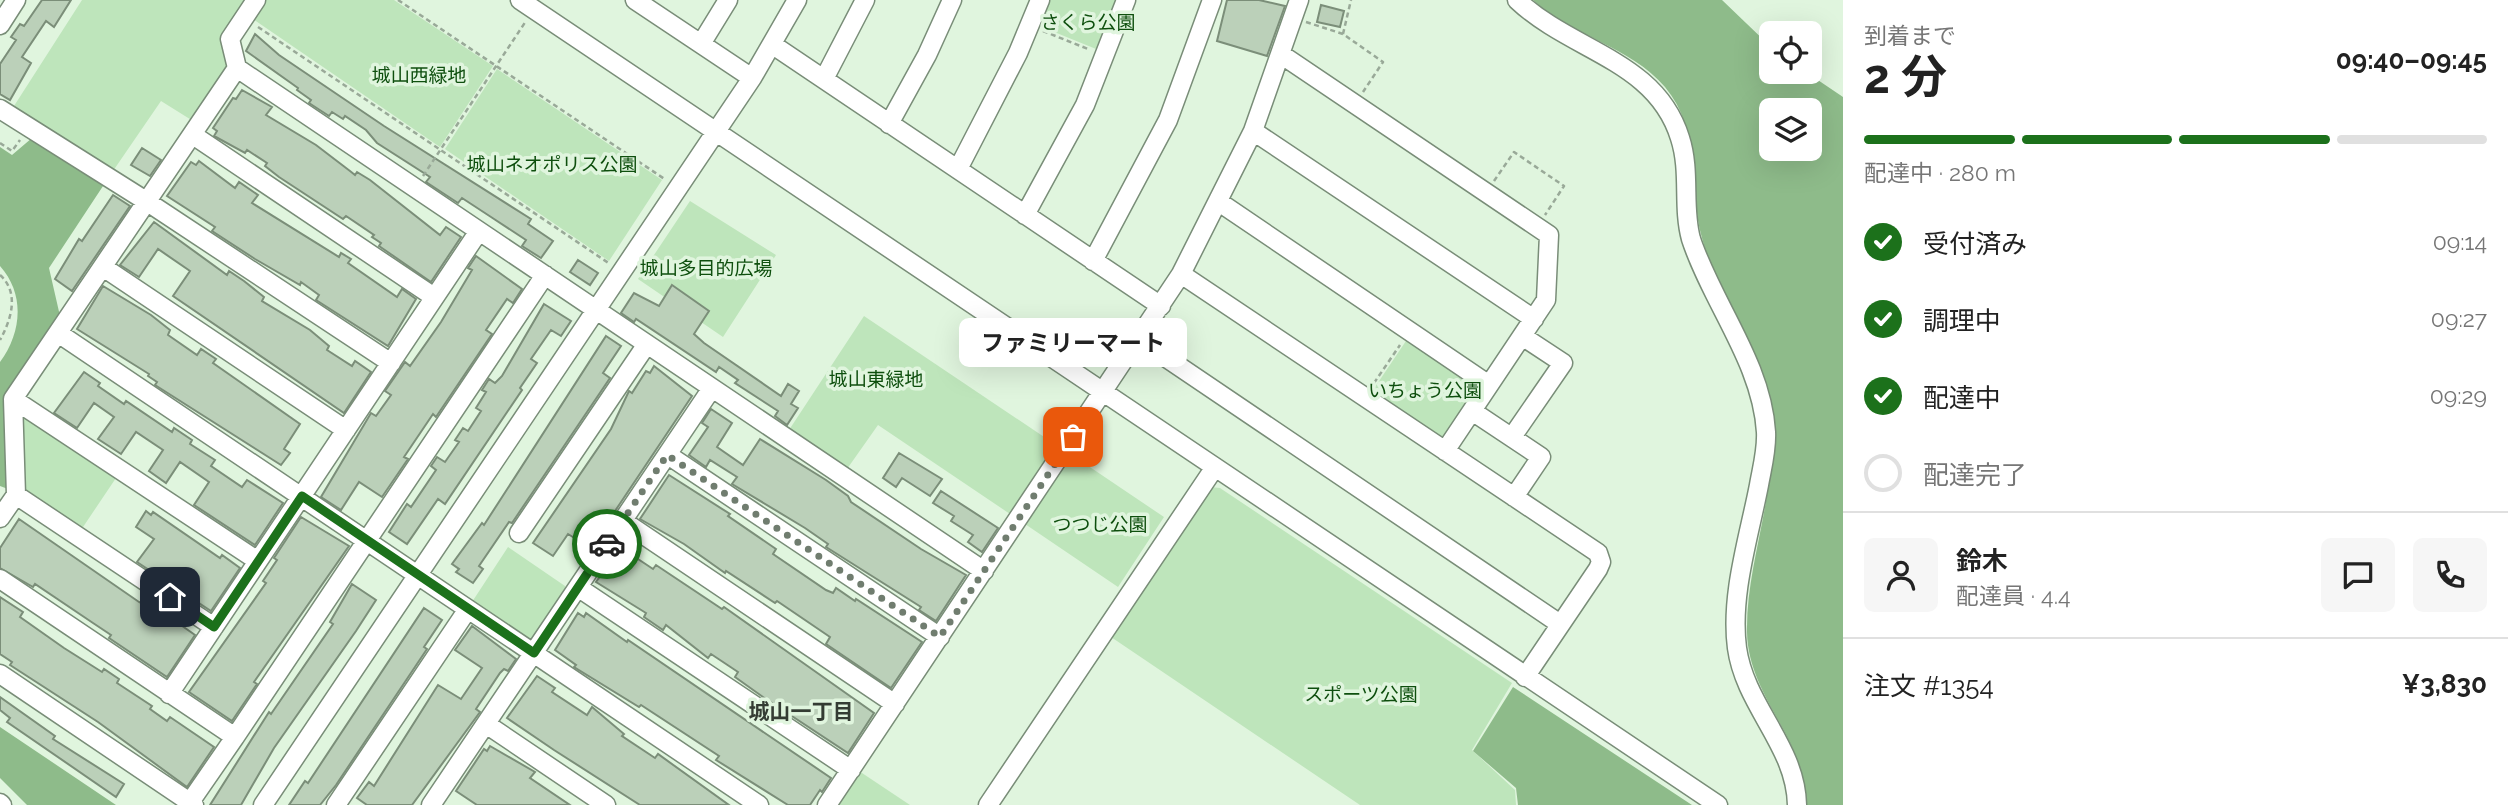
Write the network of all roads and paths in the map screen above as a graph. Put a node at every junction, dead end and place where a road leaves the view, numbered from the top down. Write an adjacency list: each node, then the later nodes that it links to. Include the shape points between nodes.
1 (256, 0): 15 (street)
2 (398, 0): 24 (path)
3 (520, 0): 33 (street)
4 (635, 0): 20 (street)
5 (728, 0): 20 (street)
6 (797, 0): 21 (street)
7 (865, 0): 27 (street)
8 (952, 0): 30 (street)
9 (1040, 0): 18 (street)
10 (1126, 0): 23 (street)
11 (1212, 0): 46 (street, via 1164,129)
12 (1299, 0): 16 (street)
13 (1351, 0): 19 (path)
14 (1517, 0): 108 (street, via 1564,35 1635,73 1664,100 1676,124 1688,170 1687,223 1763,407 1765,448 1735,631 1749,691 1790,764)
15 (244, 18): 25 (street, via 230,39); 36 (path)
16 (1293, 18): 19 (path); 22 (street)
17 (528, 19): 24 (path)
18 (1030, 25): 23 (path); 37 (street)
19 (1343, 34): 28 (path, via 1383,62)
20 (701, 44): 26 (street)
21 (773, 45): 26 (street); 27 (street)
22 (1282, 55): 28 (street); 32 (street)
23 (1106, 56): 43 (street, via 1062,151)
24 (497, 66): 36 (path); 38 (path)
25 (237, 68): 34 (street); 39 (street)
26 (752, 78): 33 (street)
27 (824, 79): 30 (street)
28 (1355, 104): 40 (street)
29 (0, 108): 31 (street)
30 (889, 124): 37 (street)
31 (29, 127): 35 (path, via 12,151); 41 (street)
32 (1253, 131): 42 (street); 55 (street)
33 (715, 132): 54 (street); 65 (street)
34 (193, 135): 41 (street); 52 (street)
35 (0, 143)
36 (440, 150): 39 (path); 47 (path)
37 (958, 169): 43 (street)
38 (667, 180)
39 (415, 187): 45 (street)
40 (1486, 192): 44 (street); 44 (path, via 1514,152 1554,179 1564,186)
41 (146, 201): 48 (street); 62 (street)
42 (1219, 202): 49 (street); 56 (street)
43 (1025, 215): 46 (street)
44 (1537, 227): 55 (street, via 1549,235 1546,300)
45 (479, 231): 51 (street); 52 (street)
46 (1093, 261): 53 (street)
47 (611, 265)
48 (103, 267): 57 (street); 69 (street)
49 (1181, 274): 53 (street); 66 (street)
50 (0, 275): 59 (path, via 12,295 9,323)
51 (545, 275): 54 (street); 80 (street)
52 (435, 297): 62 (street)
53 (1161, 306): 60 (street)
54 (596, 310): 61 (street); 83 (street)
55 (1534, 320): 58 (street)
56 (1409, 331): 63 (street); 66 (path)
57 (58, 333): 67 (street); 75 (street)
58 (1522, 336): 63 (street); 70 (street, via 1563,363)
59 (0, 340)
60 (1140, 340): 65 (street); 87 (street)
61 (647, 344): 64 (street); 79 (street)
62 (391, 363): 69 (street)
63 (1489, 385): 68 (street)
64 (712, 388): 72 (street); 82 (street)
65 (1103, 393): 73 (street); 82 (street)
66 (1365, 397): 71 (street)
67 (13, 399): 74 (street); 81 (street)
68 (1472, 411): 70 (street); 71 (street)
69 (346, 430): 75 (street)
70 (1512, 437): 76 (street, via 1541,457)
71 (1445, 451): 76 (street)
72 (667, 455): 78 (street); 89 (street)
73 (1215, 467): 92 (street); 106 (street)
74 (16, 495): 77 (street); 88 (street)
75 (302, 496): 80 (street); 81 (street)
76 (1514, 497): 87 (street, via 1601,558)
77 (0, 518)
78 (623, 521): 85 (street); 94 (street)
79 (519, 533)
80 (367, 540): 83 (street); 96 (street)
81 (258, 561): 88 (street)
82 (984, 571): 89 (street)
83 (418, 575): 86 (street); 100 (street)
84 (0, 579): 93 (street)
85 (579, 587): 90 (street); 97 (street)
86 (468, 609): 90 (street); 101 (street)
87 (1560, 624): 92 (street)
88 (214, 627): 93 (street)
89 (940, 637): 94 (street)
90 (534, 653): 95 (street); 104 (street)
91 (0, 674): 99 (street)
92 (1525, 677): 107 (street)
93 (170, 694): 96 (street)
94 (895, 704): 97 (street)
95 (486, 724): 98 (street); 103 (street)
96 (235, 737): 99 (street)
97 (851, 770): 105 (street)
98 (435, 800): 102 (street)
99 (191, 804)
100 (262, 805)
101 (336, 805)
102 (454, 805)
103 (606, 805)
104 (759, 805)
105 (827, 805)
106 (988, 805)
107 (1718, 805)
108 (1797, 805)

